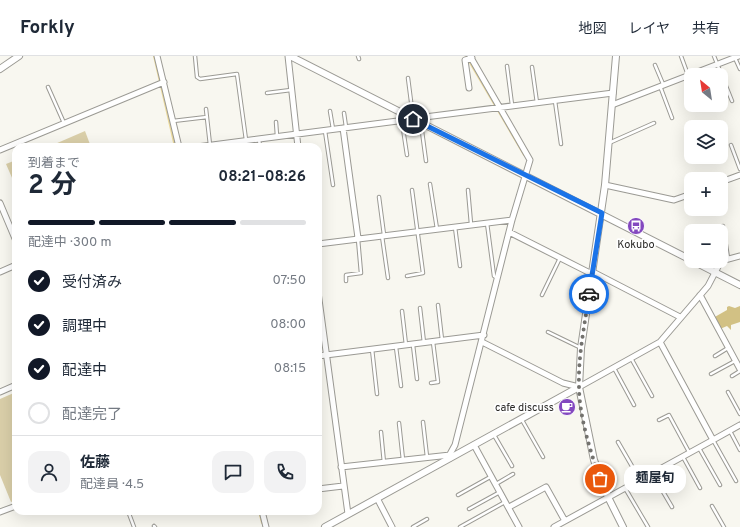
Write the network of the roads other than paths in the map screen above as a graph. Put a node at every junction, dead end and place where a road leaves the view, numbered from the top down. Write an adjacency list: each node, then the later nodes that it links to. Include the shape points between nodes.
1 (19, 56): 16 (street)
2 (157, 56): 20 (street)
3 (195, 56): 50 (lane, via 200,79 237,74)
4 (289, 56): 24 (street); 39 (street)
5 (616, 56): 26 (street)
6 (681, 56): 14 (lane)
7 (714, 56): 10 (lane)
8 (738, 56): 10 (street); 17 (lane)
9 (471, 57): 23 (street, via 465,60); 33 (street)
10 (718, 64): 15 (street); 27 (lane)
11 (655, 65): 21 (lane)
12 (507, 66): 31 (lane)
13 (532, 67): 29 (lane)
14 (685, 68)
15 (707, 68)
16 (0, 69)
17 (740, 69)
18 (684, 76): 21 (street)
19 (408, 78): 39 (lane)
20 (164, 82): 38 (street); 42 (street)
21 (661, 85): 30 (street); 37 (lane)
22 (48, 87): 42 (lane)
23 (469, 88)
24 (292, 90): 25 (lane); 47 (street)
25 (267, 93)
26 (613, 93): 28 (street); 30 (street)
27 (732, 101)
28 (555, 102): 29 (street); 58 (lane)
29 (537, 104): 31 (street)
30 (612, 105): 57 (street)
31 (513, 107): 33 (street)
32 (206, 109): 36 (lane)
33 (500, 109): 39 (street, via 425,117); 65 (street, via 530,160)
34 (330, 112): 45 (lane)
35 (344, 114): 44 (lane)
36 (207, 117): 38 (lane); 53 (lane)
37 (672, 118)
38 (173, 121): 52 (street)
39 (417, 121): 41 (street); 63 (lane); 65 (street)
40 (276, 122): 48 (lane)
41 (402, 122): 44 (street); 62 (lane)
42 (64, 123): 51 (street)
43 (654, 123): 57 (lane)
44 (345, 128): 45 (street); 86 (street)
45 (333, 129): 46 (street)
46 (325, 130): 47 (street); 69 (lane)
47 (296, 134): 48 (street); 56 (street)
48 (277, 136): 49 (street)
49 (259, 139): 50 (street); 55 (lane)
50 (246, 140): 54 (street)
51 (17, 143)
52 (178, 143)
53 (210, 143)
54 (228, 143)
55 (260, 143)
56 (297, 143)
57 (608, 143): 70 (street)
58 (561, 144)
59 (12, 145): 61 (street)
60 (731, 145): 64 (lane)
61 (0, 150)
62 (407, 155)
63 (426, 161)
64 (740, 168)
65 (525, 174): 76 (street); 77 (street)
66 (740, 175): 67 (street)
67 (728, 179)
68 (430, 184): 81 (lane)
69 (333, 185)
70 (605, 185): 73 (street, via 674,200); 76 (street)
71 (412, 190): 83 (lane)
72 (468, 190): 79 (lane)
73 (684, 196)
74 (379, 197): 85 (lane)
75 (0, 203): 82 (street)
76 (602, 213): 88 (street); 97 (street)
77 (512, 220): 78 (street); 84 (street)
78 (487, 223): 79 (street); 101 (lane, via 494,276)
79 (471, 225): 80 (street)
80 (455, 227): 81 (street); 92 (lane)
81 (436, 229): 83 (street)
82 (12, 232)
83 (417, 232): 85 (street); 99 (lane, via 423,273)
84 (509, 232): 90 (street); 101 (street)
85 (383, 236): 86 (street); 100 (lane)
86 (358, 238): 87 (street); 102 (lane, via 361,273 346,275)
87 (322, 243)
88 (684, 256)
89 (740, 256): 91 (street)
90 (560, 258): 97 (street); 105 (lane)
91 (728, 258)
92 (460, 266)
93 (12, 267): 96 (street)
94 (707, 268): 98 (street)
95 (718, 268): 98 (street)
96 (0, 272)
97 (592, 273): 109 (street); 121 (street)
98 (716, 273): 103 (street); 104 (street)
99 (408, 276)
100 (388, 278)
101 (497, 278): 112 (street)
102 (346, 281)
103 (740, 285)
104 (700, 295): 109 (street); 122 (street)
105 (542, 296)
106 (438, 305): 113 (lane)
107 (420, 308): 117 (lane)
108 (402, 311): 119 (lane)
109 (680, 317): 116 (street)
110 (322, 332): 124 (street)
111 (548, 332): 121 (lane)
112 (484, 335): 113 (street); 115 (street)
113 (442, 341): 114 (street)
114 (433, 342): 117 (street); 134 (lane, via 438,382)
115 (482, 342): 137 (street, via 563,383); 160 (street, via 456,444)
116 (660, 342): 127 (street); 152 (street)
117 (424, 343): 118 (street)
118 (413, 344): 119 (street); 133 (lane)
119 (406, 345): 120 (street)
120 (396, 346): 123 (street); 135 (lane)
121 (582, 348): 137 (street)
122 (729, 348): 126 (lane); 128 (street)
123 (372, 349): 124 (street); 140 (lane)
124 (326, 355): 125 (street); 165 (street)
125 (322, 356)
126 (716, 356)
127 (631, 358): 129 (street); 141 (lane)
128 (735, 360): 130 (street); 131 (lane)
129 (614, 368): 137 (street); 142 (lane)
130 (740, 370): 132 (lane)
131 (711, 374)
132 (732, 376)
133 (417, 379)
134 (431, 383)
135 (401, 386)
136 (12, 387): 138 (street)
137 (579, 387): 144 (street); 179 (street, via 594,460)
138 (0, 392)
139 (728, 392): 143 (lane)
140 (377, 394)
141 (652, 396)
142 (634, 405)
143 (740, 414)
144 (522, 419): 151 (street); 161 (lane)
145 (659, 420): 157 (lane, via 669,415)
146 (423, 422): 159 (lane)
147 (399, 423): 162 (lane)
148 (740, 425): 149 (street)
149 (729, 431): 152 (street); 156 (lane)
150 (381, 432): 163 (lane)
151 (494, 434): 154 (street); 164 (lane)
152 (714, 440): 155 (street); 170 (lane)
153 (618, 442): 169 (lane)
154 (474, 445): 160 (street); 168 (street)
155 (699, 448): 157 (street); 172 (lane)
156 (740, 450)
157 (689, 453): 158 (street)
158 (682, 456): 166 (street); 175 (lane)
159 (427, 457): 160 (street); 162 (street)
160 (450, 457): 180 (street)
161 (543, 457)
162 (403, 460): 163 (street)
163 (384, 463): 165 (street)
164 (512, 466)
165 (340, 467): 173 (street)
166 (652, 473): 169 (street); 184 (lane)
167 (513, 474): 171 (lane)
168 (492, 476): 171 (street); 178 (lane)
169 (640, 480): 174 (street)
170 (736, 481)
171 (496, 484): 177 (street)
172 (720, 485)
173 (343, 486): 176 (street); 188 (street)
174 (625, 488): 179 (street); 203 (lane)
175 (700, 488)
176 (322, 489)
177 (500, 492): 181 (street); 186 (lane)
178 (458, 495)
179 (608, 497): 192 (street); 202 (street)
180 (377, 498): 188 (street); 198 (street)
181 (506, 501): 183 (street); 200 (lane)
182 (712, 506): 204 (lane)
183 (509, 507): 192 (street, via 546,487); 201 (street)
184 (672, 507)
185 (12, 508): 187 (street)
186 (469, 509)
187 (0, 512)
188 (348, 514): 197 (street)
189 (130, 515): 195 (lane)
190 (263, 515): 193 (street)
191 (428, 519): 199 (lane)
192 (565, 520): 194 (street)
193 (266, 526): 196 (street)
194 (557, 526)
195 (134, 527)
196 (260, 527)
197 (325, 527)
198 (392, 527)
199 (413, 527)
200 (460, 527)
201 (518, 527)
202 (623, 527)
203 (648, 527)
204 (724, 527)

